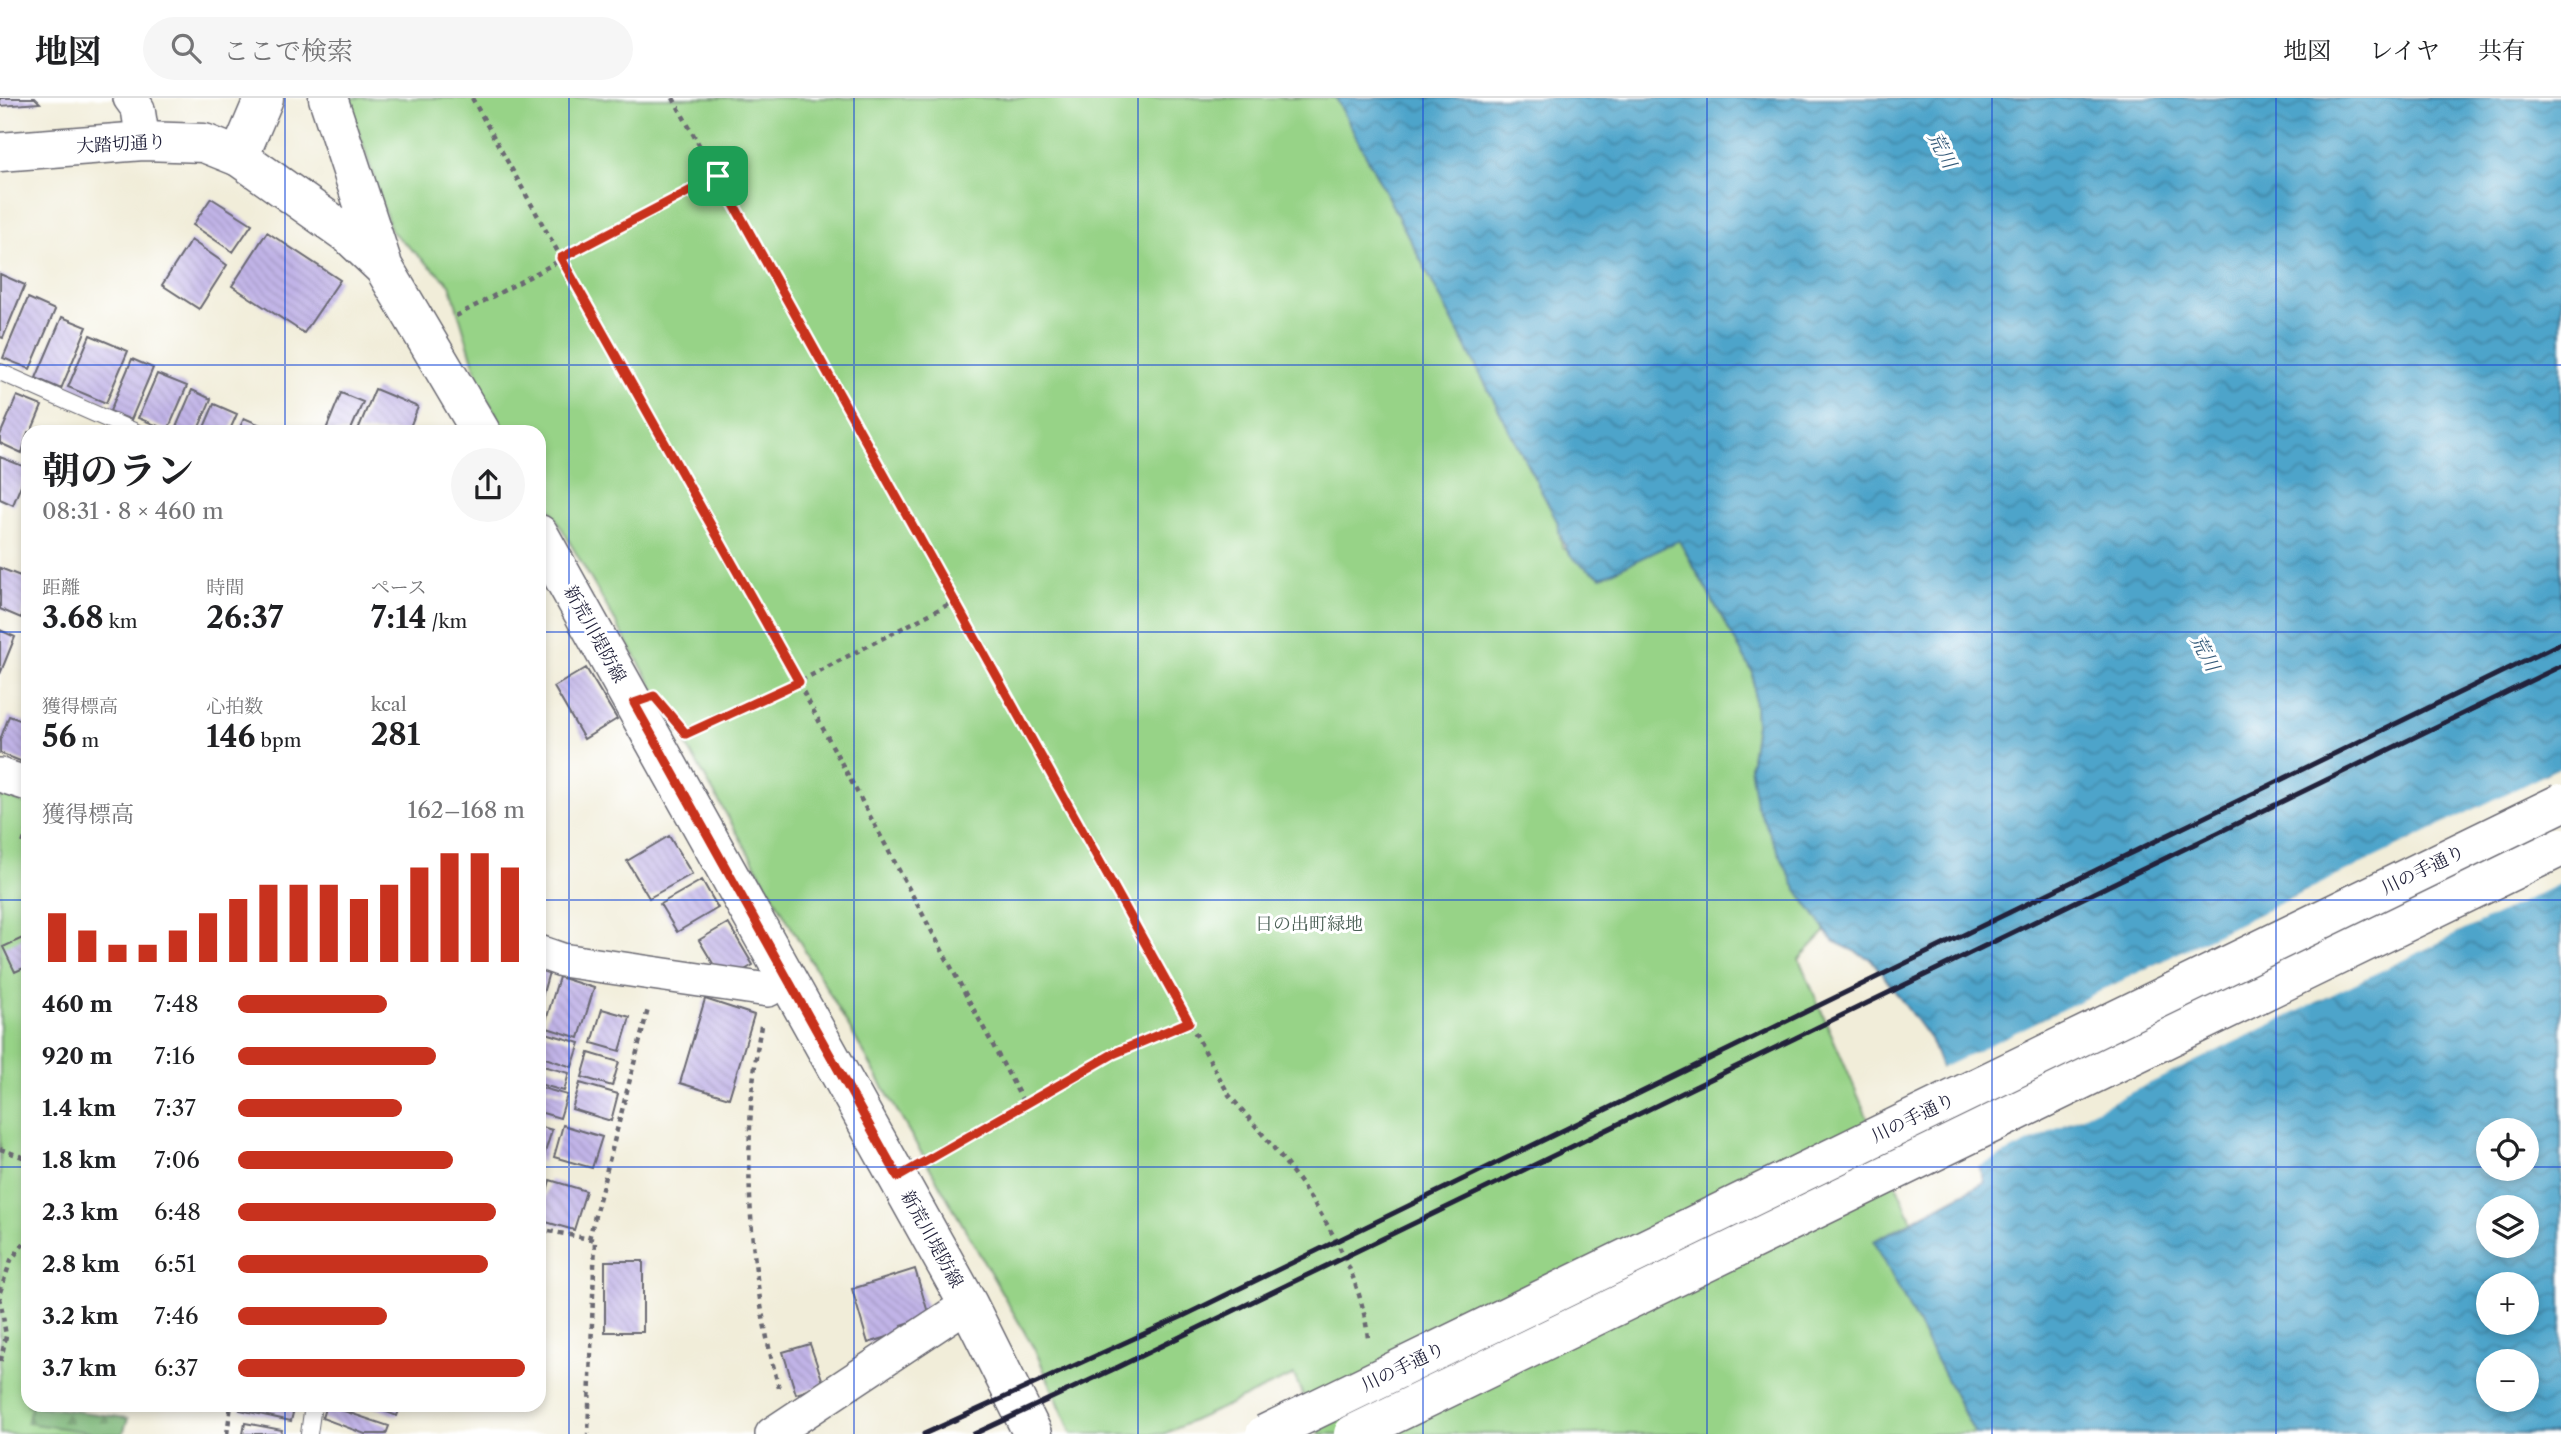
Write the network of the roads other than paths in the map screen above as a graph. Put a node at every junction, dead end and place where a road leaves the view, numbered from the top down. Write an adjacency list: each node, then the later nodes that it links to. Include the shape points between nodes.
1 (130, 98): 4 (street, via 138,109)
2 (264, 98): 6 (main road)
3 (328, 98): 7 (main road)
4 (143, 141): 5 (main road, 大踏切通り); 6 (main road, 大踏切通り, via 204,143)
5 (0, 152)
6 (239, 157): 7 (main road, via 349,235)
7 (384, 268): 10 (main road)
8 (0, 372): 9 (lane)
9 (120, 425)
10 (477, 425)
11 (546, 547): 17 (main road, 新荒川堤防線)
12 (0, 775): 13 (street)
13 (21, 782)
14 (2561, 803): 23 (main road, 川の手通り, bridge)
15 (2561, 847): 24 (main road, bridge)
16 (546, 954): 17 (street, via 657,975)
17 (777, 984): 18 (main road, 新荒川堤防線, via 898,1177)
18 (968, 1304): 20 (street); 22 (main road, 新荒川堤防線)
19 (312, 1412): 21 (lane)
20 (781, 1430)
21 (309, 1434)
22 (1033, 1434)
23 (1265, 1434)
24 (1353, 1434)

